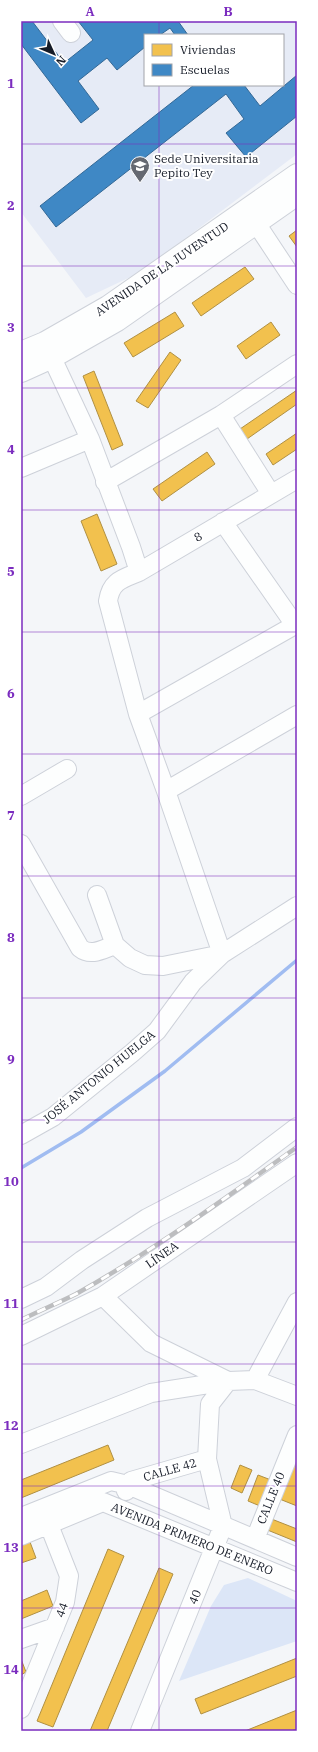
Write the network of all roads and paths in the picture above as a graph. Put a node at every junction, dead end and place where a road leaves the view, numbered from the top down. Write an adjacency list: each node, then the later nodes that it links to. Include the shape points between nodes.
1 (297, 175): 3 (main road, AVENIDA DE LA JUVENTUD)
2 (297, 194): 3 (main road, AVENIDA DE LA JUVENTUD)
3 (252, 217): 4 (street); 5 (main road, AVENIDA DE LA JUVENTUD, via 113,314)
4 (297, 285)
5 (49, 350): 6 (main road, AVENIDA DE LA JUVENTUD); 8 (main road, AVENIDA DE LA JUVENTUD); 10 (street)
6 (21, 353)
7 (297, 364): 9 (street)
8 (21, 371)
9 (221, 415): 13 (street); 14 (street)
10 (90, 439): 11 (street); 13 (street)
11 (21, 468)
12 (297, 479): 14 (street, 8)
13 (105, 482): 16 (street)
14 (271, 494): 15 (street, 8)
15 (223, 522): 16 (street, 8); 17 (street, via 294,625)
16 (139, 572): 17 (street, 8, via 117,582 110,590 108,601)
17 (138, 714): 20 (street)
18 (297, 715): 20 (street)
19 (67, 769): 21 (street)
20 (166, 791): 26 (street)
21 (21, 796)
22 (21, 844): 25 (street, via 80,948 91,953)
23 (97, 895): 25 (street)
24 (297, 906): 26 (street, JOSÉ ANTONIO HUELGA)
25 (115, 945): 26 (street, via 130,958 145,964 163,966)
26 (222, 954): 28 (street, JOSÉ ANTONIO HUELGA, via 194,982 157,1030 132,1053 53,1117)
27 (297, 1126): 31 (street, via 243,1168 147,1218 46,1287)
28 (21, 1135)
29 (297, 1163): 30 (street, LÍNEA)
30 (103, 1296): 33 (street, LÍNEA); 35 (street, via 151,1343)
31 (21, 1299)
32 (297, 1302): 34 (street)
33 (21, 1336)
34 (254, 1380): 35 (street); 36 (street)
35 (228, 1381): 38 (street, via 151,1393); 39 (street, CALLE 42, via 210,1404)
36 (297, 1396)
37 (297, 1435): 46 (street, CALLE 40)
38 (21, 1444)
39 (207, 1459): 40 (street, CALLE 42, via 131,1481); 44 (street)
40 (128, 1485): 41 (street, CALLE 42); 42 (street, AVENIDA PRIMERO DE ENERO, via 112,1481); 44 (street, AVENIDA PRIMERO DE ENERO)
41 (119, 1508): 42 (street, AVENIDA PRIMERO DE ENERO, via 103,1502); 47 (street, AVENIDA PRIMERO DE ENERO)
42 (47, 1516): 43 (street, AVENIDA PRIMERO DE ENERO); 45 (street, AVENIDA PRIMERO DE ENERO); 50 (street, 44, via 69,1576 65,1602)
43 (21, 1517)
44 (223, 1526): 46 (street, AVENIDA PRIMERO DE ENERO); 47 (street, 40)
45 (21, 1536)
46 (254, 1539): 48 (street, AVENIDA PRIMERO DE ENERO)
47 (215, 1548): 49 (street, AVENIDA PRIMERO DE ENERO); 53 (street, 40)
48 (297, 1556)
49 (297, 1582)
50 (55, 1627): 51 (street); 52 (street, 44)
51 (21, 1639)
52 (21, 1709)
53 (140, 1731)

